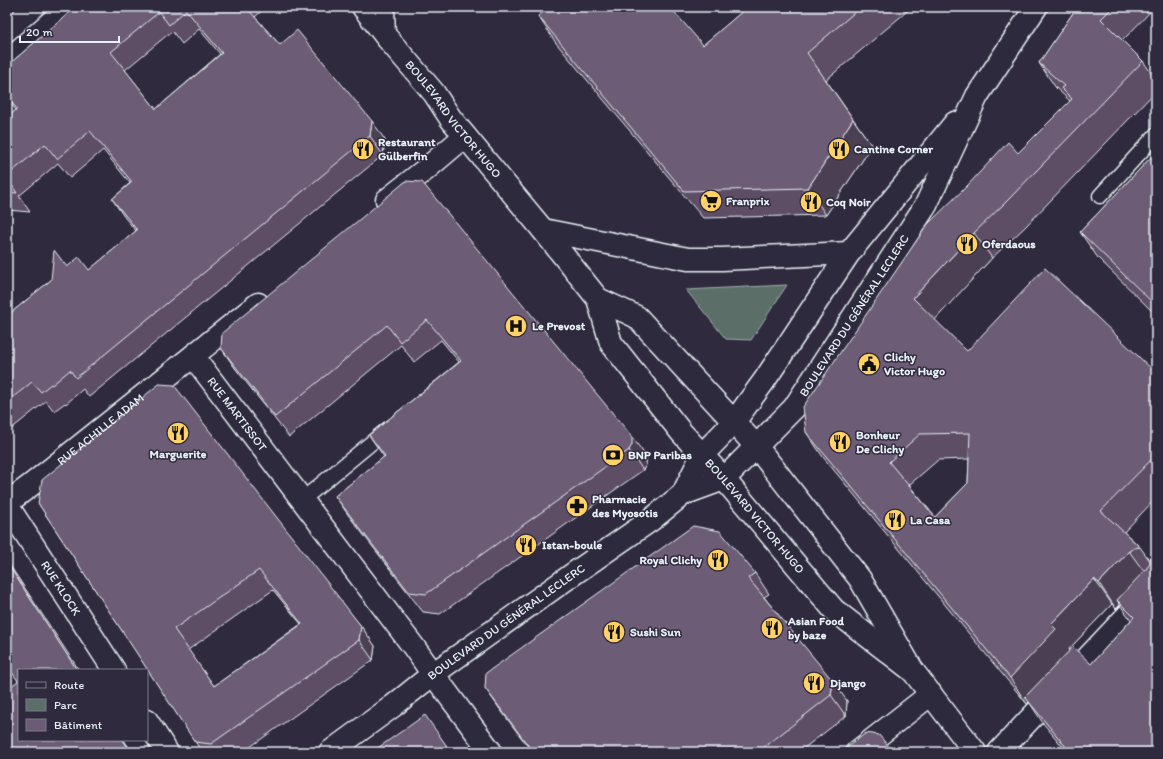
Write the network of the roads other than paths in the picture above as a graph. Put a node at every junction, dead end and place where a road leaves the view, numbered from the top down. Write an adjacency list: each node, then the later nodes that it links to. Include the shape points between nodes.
1 (68, 7): 6 (main road)
2 (363, 7): 5 (main road, BOULEVARD VICTOR HUGO)
3 (387, 7): 5 (lane)
4 (1036, 7): 7 (main road, BOULEVARD DU GÉNÉRAL LECLERC)
5 (388, 39): 9 (main road, BOULEVARD VICTOR HUGO, via 434,93)
6 (7, 61)
7 (978, 96): 13 (main road, BOULEVARD DU GÉNÉRAL LECLERC); 19 (main road, BOULEVARD DU GÉNÉRAL LECLERC, via 926,205 794,408)
8 (1156, 135): 10 (lane)
9 (465, 136): 11 (main road); 12 (main road, BOULEVARD VICTOR HUGO)
10 (1100, 196)
11 (370, 214)
12 (543, 230): 13 (main road, via 688,259); 15 (main road, BOULEVARD VICTOR HUGO)
13 (849, 253): 18 (main road, BOULEVARD DU GÉNÉRAL LECLERC)
14 (273, 292): 16 (main road)
15 (598, 299): 18 (main road, BOULEVARD VICTOR HUGO, via 637,317); 20 (main road, BOULEVARD VICTOR HUGO, via 611,343)
16 (194, 356): 23 (main road, RUE MARTISSOT); 24 (main road, RUE ACHILLE ADAM)
17 (398, 421): 23 (lane)
18 (734, 422): 19 (main road, BOULEVARD VICTOR HUGO); 20 (main road, BOULEVARD DU GÉNÉRAL LECLERC)
19 (756, 446): 21 (main road, BOULEVARD DU GÉNÉRAL LECLERC); 27 (main road, BOULEVARD VICTOR HUGO, via 860,579)
20 (702, 455): 21 (main road, BOULEVARD VICTOR HUGO); 22 (main road, BOULEVARD DU GÉNÉRAL LECLERC)
21 (724, 479): 22 (main road, BOULEVARD DU GÉNÉRAL LECLERC); 27 (main road, BOULEVARD VICTOR HUGO, via 834,610)
22 (683, 494): 28 (main road, BOULEVARD DU GÉNÉRAL LECLERC, via 651,520)
23 (302, 500): 28 (main road, RUE MARTISSOT)
24 (7, 504): 26 (main road, RUE KLOCK)
25 (1156, 585): 36 (main road)
26 (113, 669)
27 (913, 671): 29 (main road, BOULEVARD VICTOR HUGO)
28 (433, 674): 32 (main road, BOULEVARD DU GÉNÉRAL LECLERC); 33 (main road, RUE MARTISSOT)
29 (931, 694): 34 (main road); 35 (main road, BOULEVARD VICTOR HUGO)
30 (148, 723): 31 (main road)
31 (167, 752)
32 (330, 752)
33 (491, 752)
34 (857, 752)
35 (975, 752)
36 (1000, 752)

